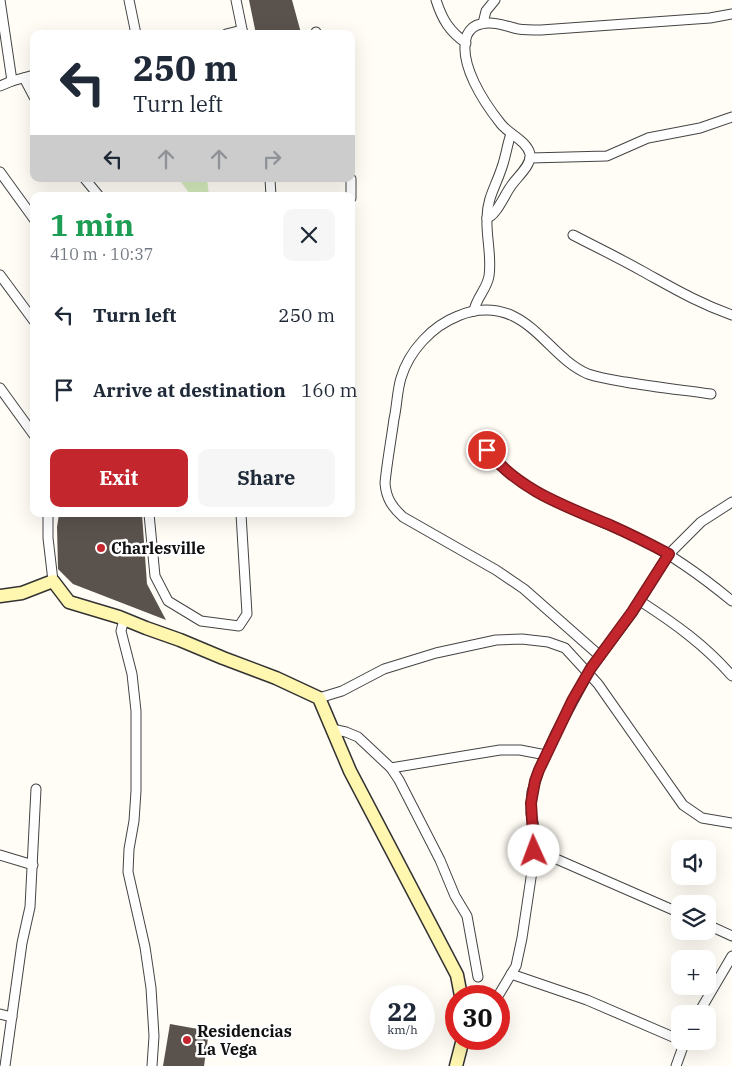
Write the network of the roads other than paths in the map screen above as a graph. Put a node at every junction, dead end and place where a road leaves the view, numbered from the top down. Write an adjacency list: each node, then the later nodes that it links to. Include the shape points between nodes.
1 (0, 0): 13 (street)
2 (129, 0): 8 (street)
3 (236, 0): 9 (street)
4 (436, 0): 10 (street, via 445,23)
5 (495, 0): 7 (street, via 486,11)
6 (732, 14): 7 (street, via 528,30)
7 (483, 23): 10 (street, via 471,29)
8 (135, 30)
9 (243, 30)
10 (466, 43): 17 (street, via 466,60 476,87 494,115)
11 (30, 76): 12 (street)
12 (24, 78): 13 (street); 15 (street)
13 (12, 81): 14 (street)
14 (0, 86)
15 (30, 89)
16 (732, 117): 18 (street, via 648,138 607,156)
17 (512, 134): 18 (street, via 527,148); 23 (street, via 500,176 490,196)
18 (530, 158): 23 (street, via 492,216)
19 (0, 172): 22 (street)
20 (88, 182): 21 (street)
21 (96, 192)
22 (30, 213)
23 (487, 218): 26 (street, via 490,275)
24 (573, 236): 27 (street, via 684,295)
25 (0, 275): 28 (street)
26 (474, 311): 30 (street, via 497,311 521,320 566,361 593,376); 43 (street, via 450,319 433,331 405,368 388,458 385,483 388,499 403,517 524,588)
27 (732, 315)
28 (30, 316)
29 (0, 388): 31 (street)
30 (711, 394)
31 (30, 429)
32 (487, 450): 37 (street, via 497,463 526,485 568,509 611,525)
33 (732, 502): 37 (street, via 701,522)
34 (48, 517): 38 (street)
35 (149, 517): 36 (street, via 154,576 168,601 201,620 238,626 247,614)
36 (241, 517)
37 (669, 554): 40 (street); 41 (street)
38 (54, 581): 39 (street, via 22,593); 42 (street, via 69,602)
39 (0, 596)
40 (732, 600)
41 (640, 601): 43 (street); 45 (street, via 692,636)
42 (124, 619): 46 (street); 70 (street, via 121,631 132,674 136,711 136,791 128,872 151,988)
43 (600, 656): 44 (street)
44 (588, 672): 46 (street, via 565,648 548,642 496,640 384,669 342,691); 48 (street); 51 (street, via 683,804 702,818)
45 (732, 676)
46 (320, 698): 47 (street)
47 (332, 729): 49 (street, via 358,737); 61 (street, via 350,771 457,974)
48 (546, 755): 49 (street, via 500,750); 52 (street, via 532,798)
49 (391, 768): 60 (street, via 467,916)
50 (36, 789): 54 (street)
51 (732, 823)
52 (534, 851): 55 (street); 59 (street, via 522,938)
53 (0, 855): 54 (street)
54 (33, 864): 65 (street, via 30,907)
55 (671, 909)
56 (716, 929): 57 (street)
57 (732, 936)
58 (732, 956): 63 (street)
59 (511, 974): 62 (street); 66 (street, via 587,1000)
60 (478, 977)
61 (459, 985)
62 (504, 985)
63 (703, 1005)
64 (0, 1014): 65 (street)
65 (12, 1017): 69 (street)
66 (671, 1036)
67 (460, 1050): 71 (street)
68 (680, 1050): 72 (street)
69 (5, 1066)
70 (152, 1066)
71 (456, 1066)
72 (676, 1066)

